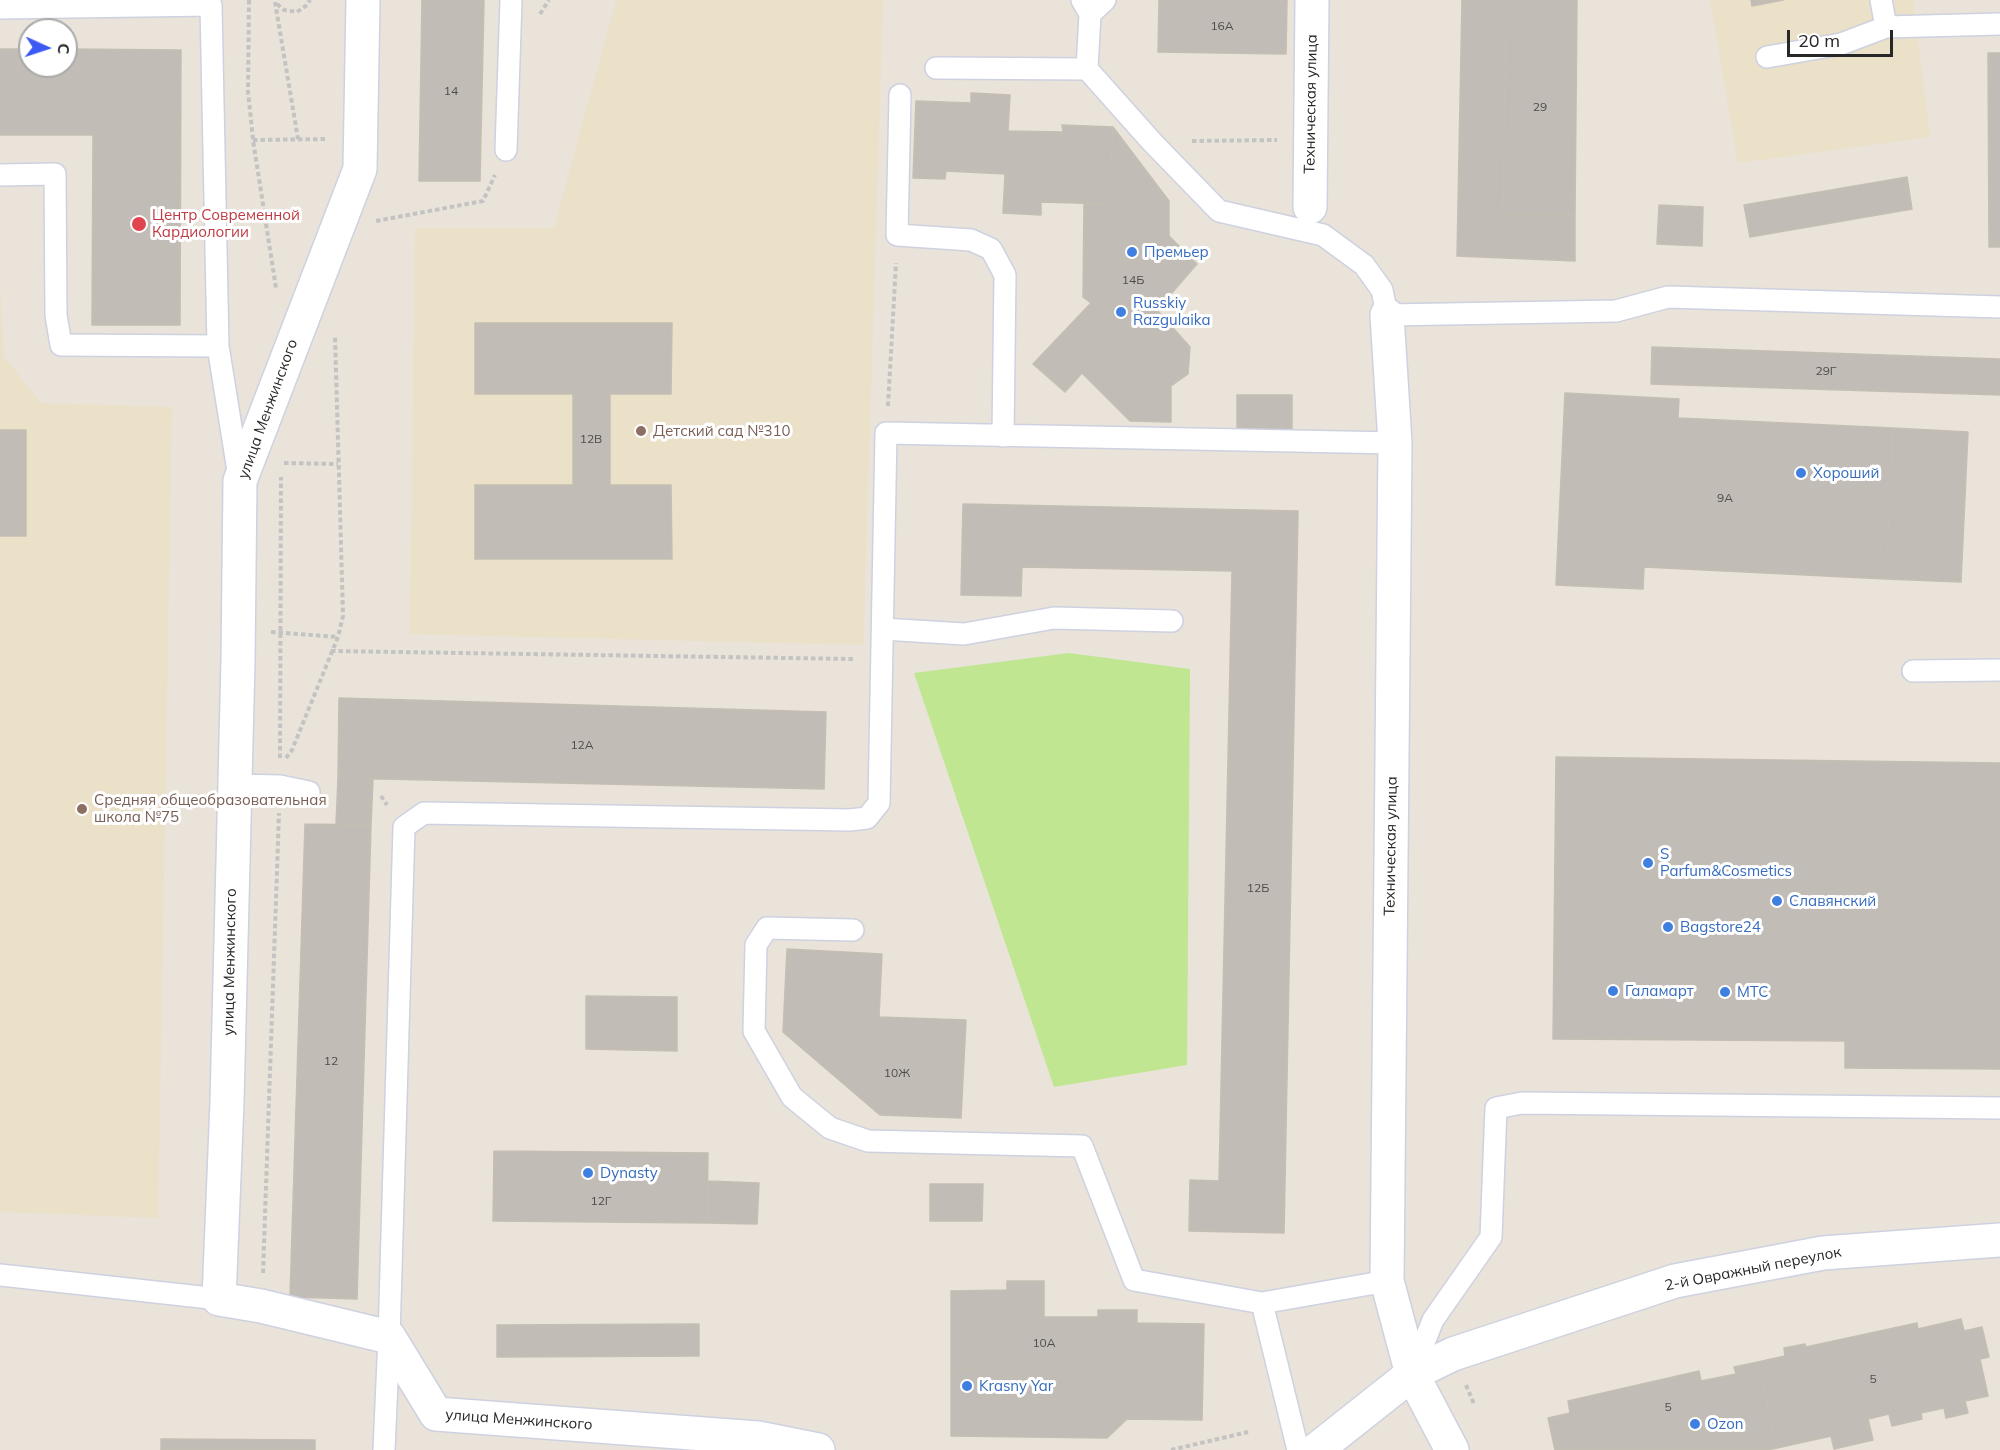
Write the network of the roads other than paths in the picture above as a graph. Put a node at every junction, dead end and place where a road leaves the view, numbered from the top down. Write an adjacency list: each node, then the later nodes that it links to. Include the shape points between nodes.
1 (363, 0): 21 (street, улица Менжинского, via 360,169)
2 (511, 0): 13 (lane)
3 (1312, 0): 15 (street, Техническая улица)
4 (1881, 0): 8 (lane)
5 (1092, 5): 11 (lane)
6 (0, 8): 18 (lane, via 211,5)
7 (2000, 24): 8 (lane)
8 (1886, 27): 9 (lane, via 1841,44)
9 (1767, 57)
10 (936, 68): 11 (lane)
11 (1087, 69): 17 (lane, via 1219,211 1323,235 1364,265 1382,290)
12 (900, 95): 19 (lane, via 897,235 971,240 991,249 1005,275)
13 (506, 150)
14 (0, 175): 18 (lane, via 55,174 56,315 61,345)
15 (1310, 207)
16 (2000, 307): 17 (lane, via 1668,297 1616,312)
17 (1387, 315): 20 (street, Техническая улица)
18 (218, 346): 21 (lane)
19 (1004, 436): 20 (lane); 23 (lane, via 886,433)
20 (1395, 443): 32 (street, Техническая улица)
21 (240, 481): 26 (street, улица Менжинского)
22 (1172, 621): 23 (lane, via 1054,618 964,634)
23 (883, 629): 35 (lane, via 879,803 867,818 424,813 404,827)
24 (2000, 670): 25 (lane)
25 (1913, 671)
26 (234, 785): 27 (lane, via 280,786); 33 (street, улица Менжинского)
27 (309, 792)
28 (852, 930): 34 (lane, via 767,928 756,945 754,1031 792,1097 830,1128 868,1141 1082,1146 1134,1280)
29 (2000, 1108): 36 (lane, via 1522,1103 1496,1108 1491,1236 1432,1320)
30 (2000, 1240): 36 (street, 2-й Овражный переулок, via 1823,1253 1675,1281 1453,1354)
31 (0, 1275): 33 (lane)
32 (1387, 1281): 34 (lane); 36 (street, Техническая улица)
33 (219, 1299): 35 (street)
34 (1262, 1303): 39 (lane)
35 (389, 1337): 37 (lane); 38 (street, улица Менжинского, via 436,1414 758,1438)
36 (1412, 1374): 40 (street, 2-й Овражный переулок); 41 (street, Техническая улица)
37 (384, 1450)
38 (818, 1450)
39 (1298, 1450)
40 (1316, 1450)
41 (1452, 1450)

